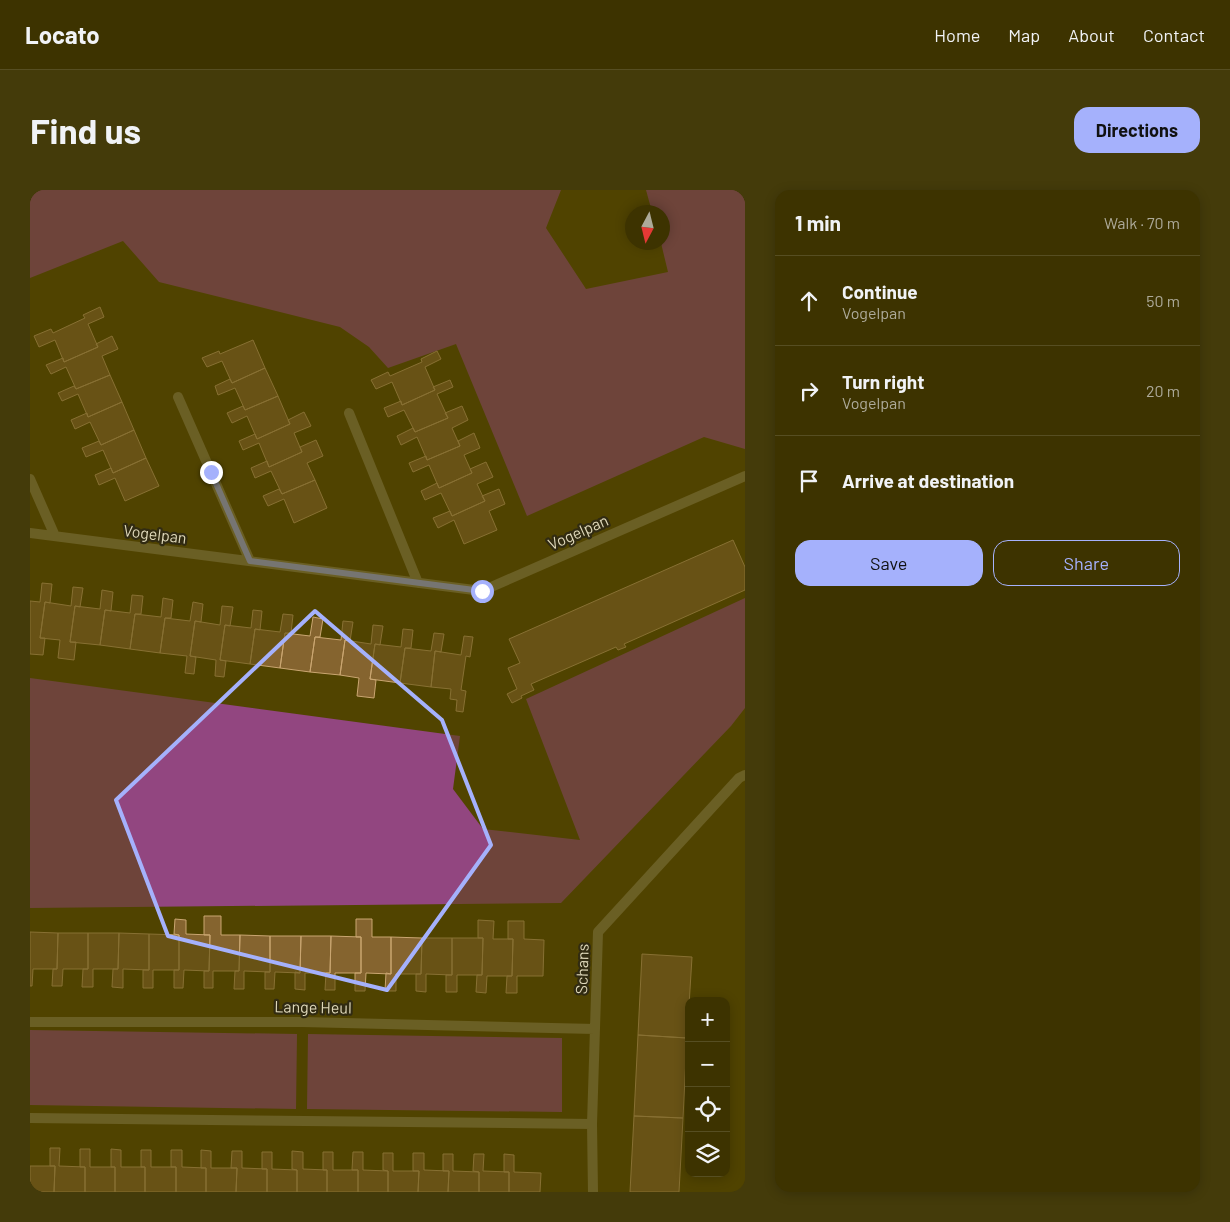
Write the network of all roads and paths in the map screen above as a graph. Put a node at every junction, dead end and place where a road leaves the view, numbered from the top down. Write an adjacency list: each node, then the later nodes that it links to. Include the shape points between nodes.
1 (178, 397): 7 (street)
2 (348, 413): 8 (street)
3 (745, 476): 8 (street, Vogelpan, via 482,591)
4 (30, 479): 6 (street)
5 (30, 533): 6 (street, Vogelpan)
6 (55, 536): 7 (street, Vogelpan)
7 (250, 561): 8 (street, Vogelpan)
8 (418, 583)
9 (745, 775): 11 (street, Schans, via 598,932)
10 (30, 1022): 11 (street, Lange Heul, via 303,1022)
11 (596, 1029): 13 (street, Schans)
12 (30, 1118): 13 (street)
13 (592, 1124): 14 (street, Schans)
14 (594, 1192)

